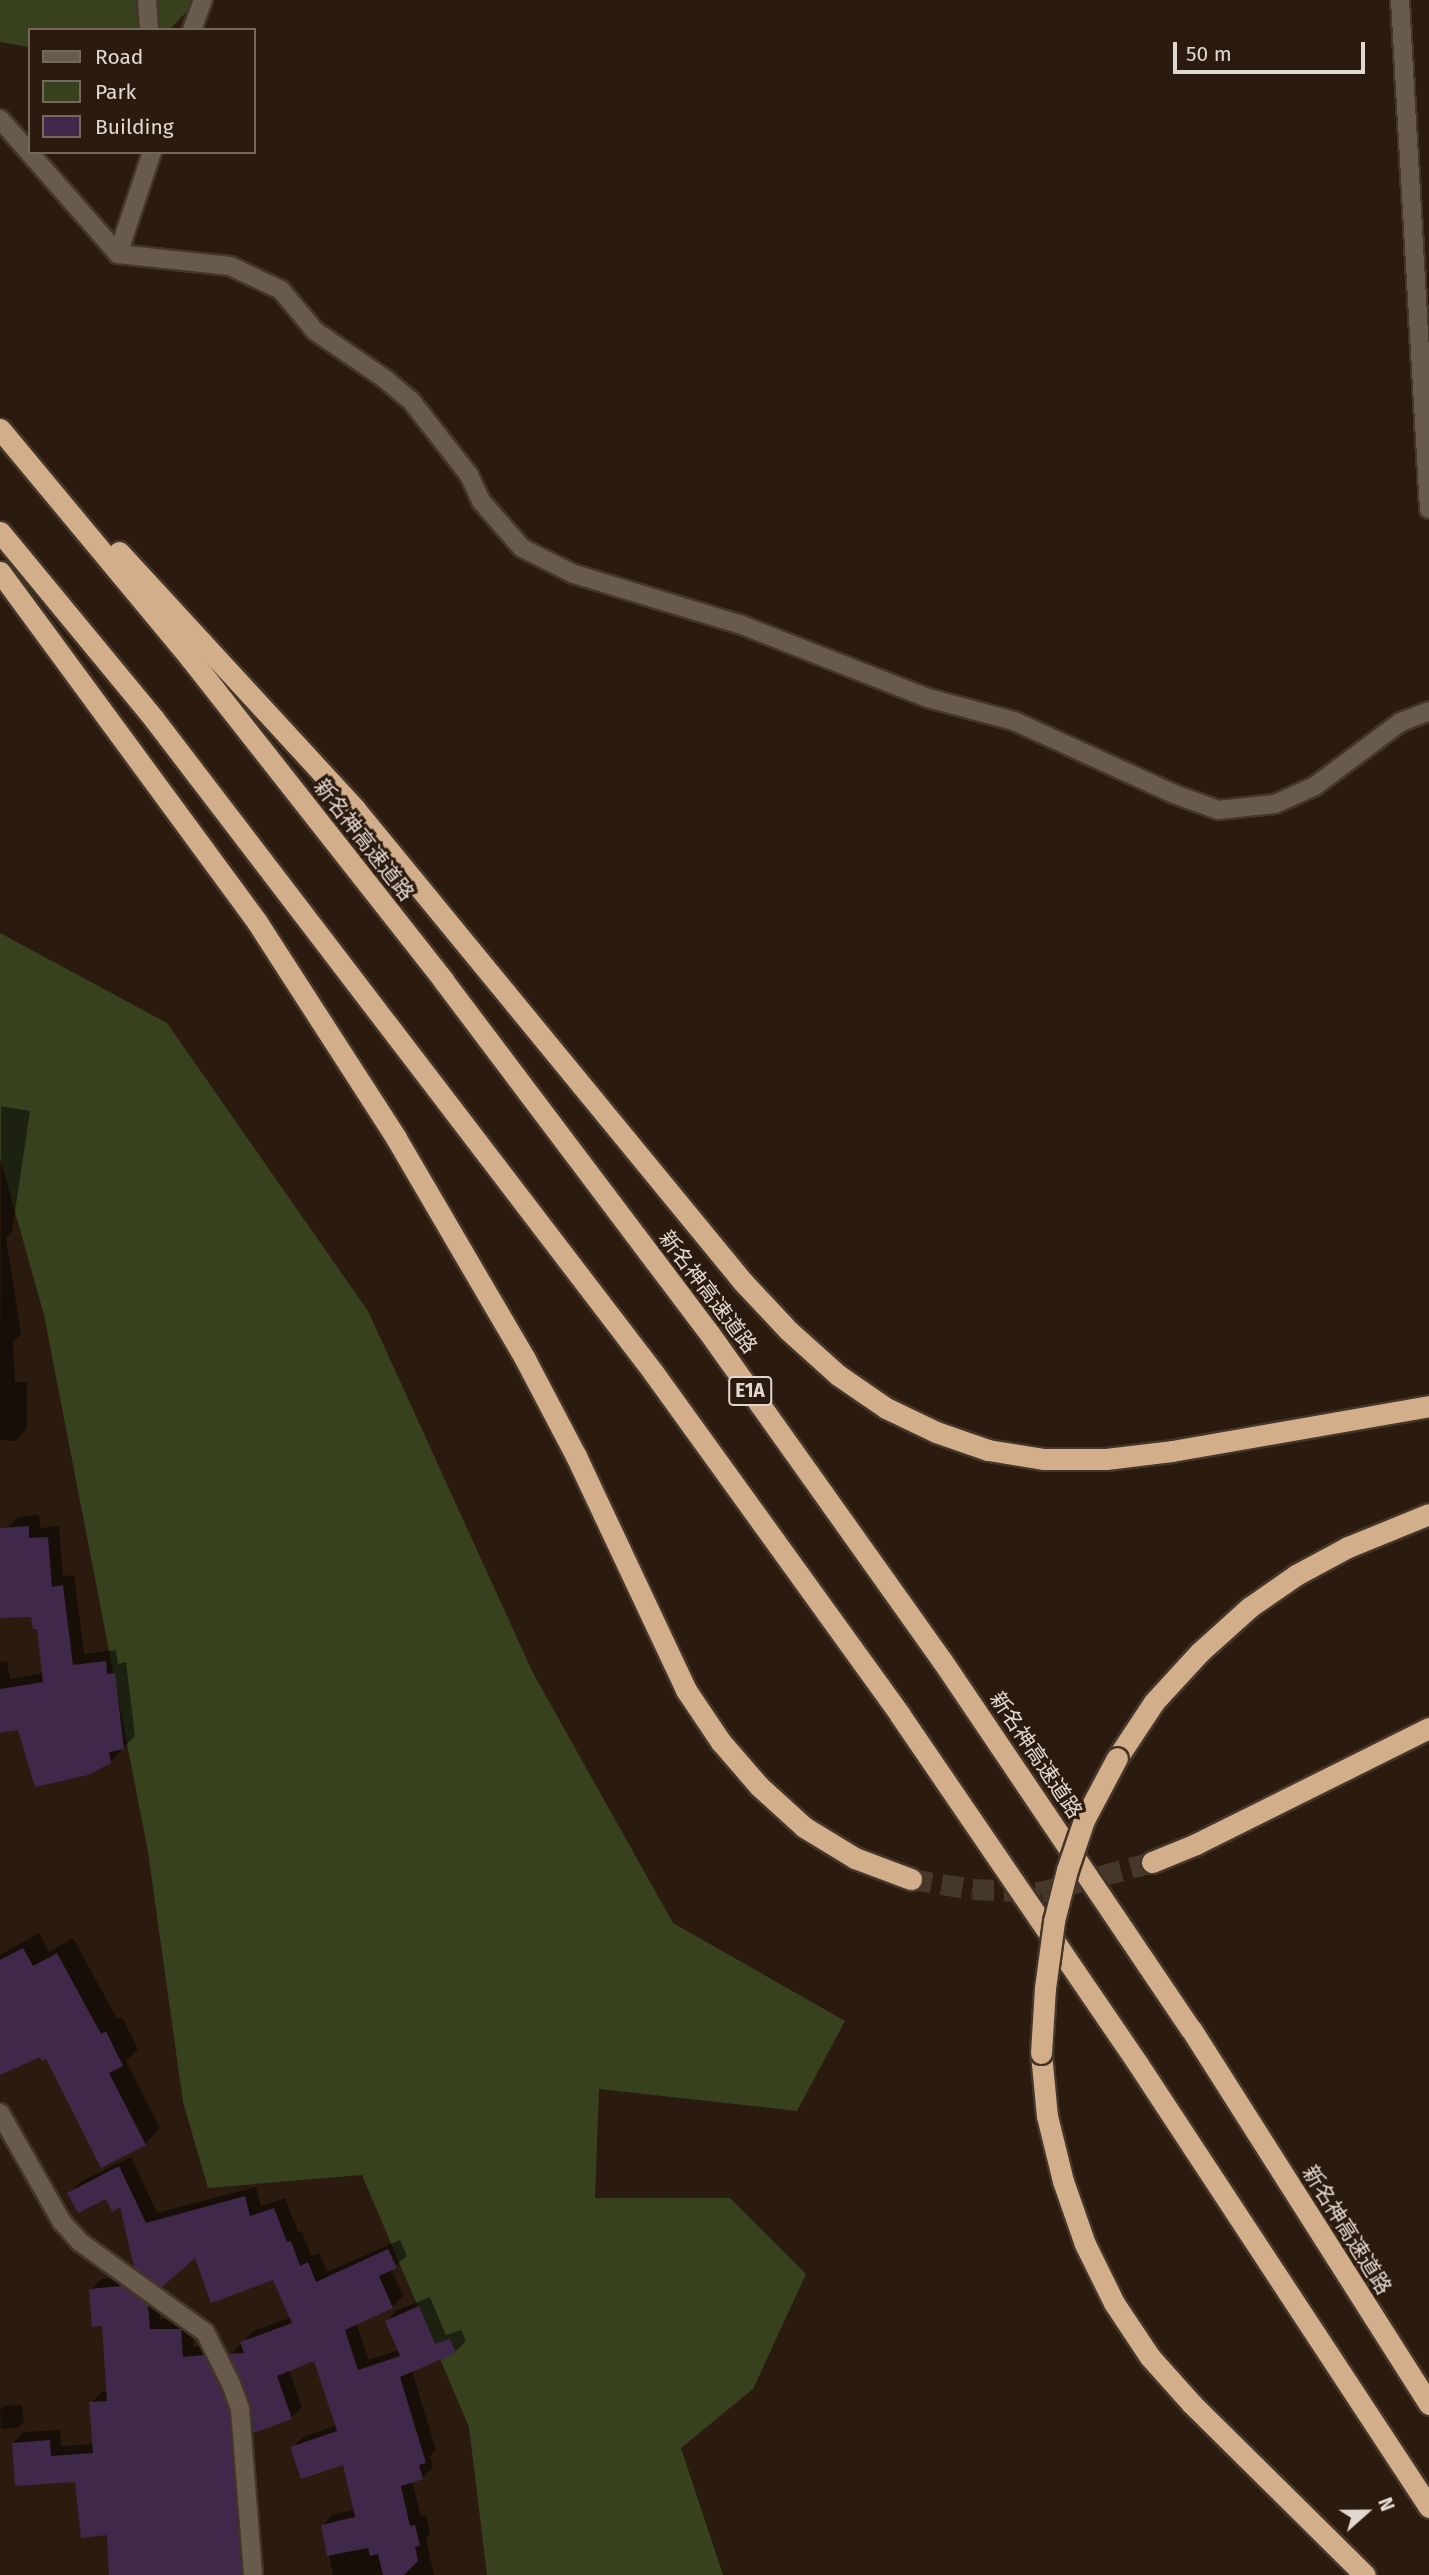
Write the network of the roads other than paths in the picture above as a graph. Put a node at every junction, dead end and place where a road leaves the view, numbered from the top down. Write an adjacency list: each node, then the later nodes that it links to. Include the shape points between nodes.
1 (147, 0): 4 (street)
2 (203, 0): 5 (street)
3 (1400, 0): 13 (street)
4 (149, 28)
5 (193, 28)
6 (0, 119): 7 (street)
7 (28, 151)
8 (31, 154): 10 (street)
9 (151, 154): 10 (street)
10 (118, 254): 16 (street, via 230,266 281,290 315,331 412,402 469,475 481,501 522,548 574,574 739,624 928,698 1014,722 1218,810 1275,804 1315,786 1401,722)
11 (0, 421): 17 (highway, via 355,810 743,1282 838,1375 886,1408 936,1433 988,1450 1044,1459 1106,1459 1172,1451)
12 (0, 429): 23 (highway, 新名神高速道路 / E1A, via 190,658 443,980 707,1330 943,1662 1184,2018)
13 (1429, 509)
14 (0, 532): 24 (highway, via 154,719 661,1383 969,1816)
15 (0, 572): 21 (highway, via 257,922 396,1138 525,1359 686,1689 721,1742 759,1786 804,1827 855,1858)
16 (1429, 711)
17 (1429, 1406)
18 (1429, 1514): 26 (highway, bridge, via 1348,1547 1296,1575 1200,1651 1154,1702 1084,1820 1067,1870 1054,1921 1041,2053 1047,2116 1063,2181 1084,2244 1114,2303 1150,2357 1192,2404)
19 (1429, 1728): 20 (highway)
20 (1152, 1862)
21 (911, 1879)
22 (0, 2113): 25 (street, via 62,2222 80,2242 205,2332 240,2409)
23 (1429, 2404)
24 (1429, 2507)
25 (253, 2575)
26 (1365, 2575)

